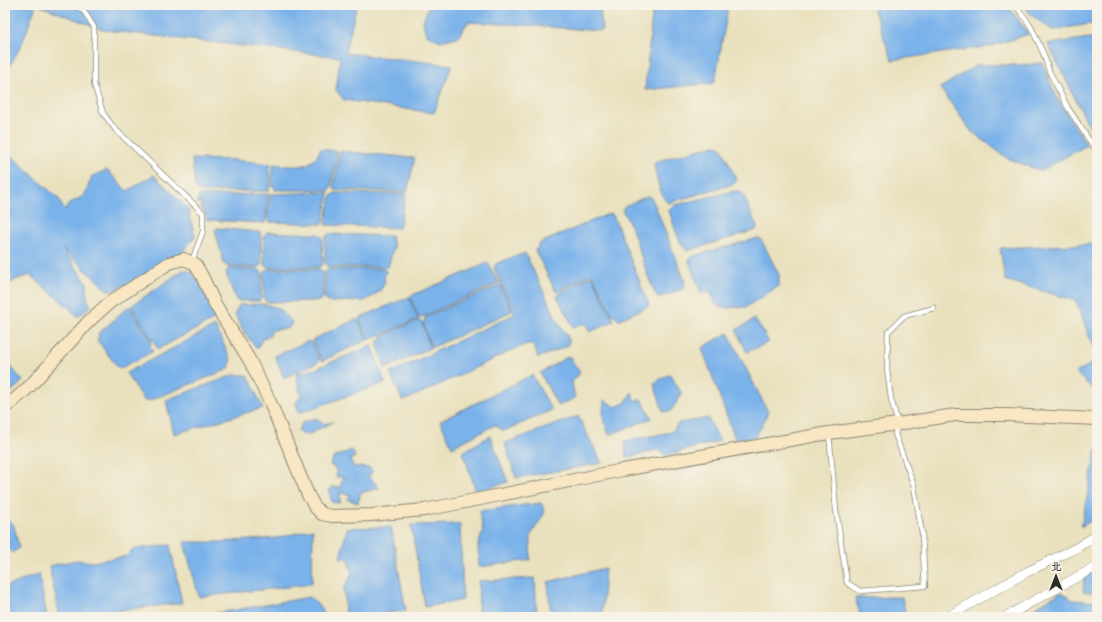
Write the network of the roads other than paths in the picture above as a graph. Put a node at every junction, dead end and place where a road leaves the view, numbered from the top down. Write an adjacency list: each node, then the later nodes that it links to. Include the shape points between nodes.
1 (72, 5): 4 (lane, via 83,10 94,27 94,84 103,113 115,129 203,213 203,231)
2 (1015, 5): 3 (lane, via 1032,29 1068,108)
3 (1097, 152)
4 (191, 262): 6 (street, via 184,259 169,264 109,303 89,321 30,386); 9 (street, via 195,264 215,304 250,361 270,402 308,495 322,514 371,515 424,510 623,470)
5 (934, 308): 8 (lane, via 904,316 888,332 887,369)
6 (5, 407)
7 (1097, 419): 8 (street, via 955,415)
8 (898, 424): 9 (street); 9 (lane, via 895,434 914,486 922,534 925,586 860,590 847,583 836,510)
9 (830, 433)
10 (1097, 535): 12 (street)
11 (1097, 566): 13 (street)
12 (947, 617)
13 (1005, 617)

